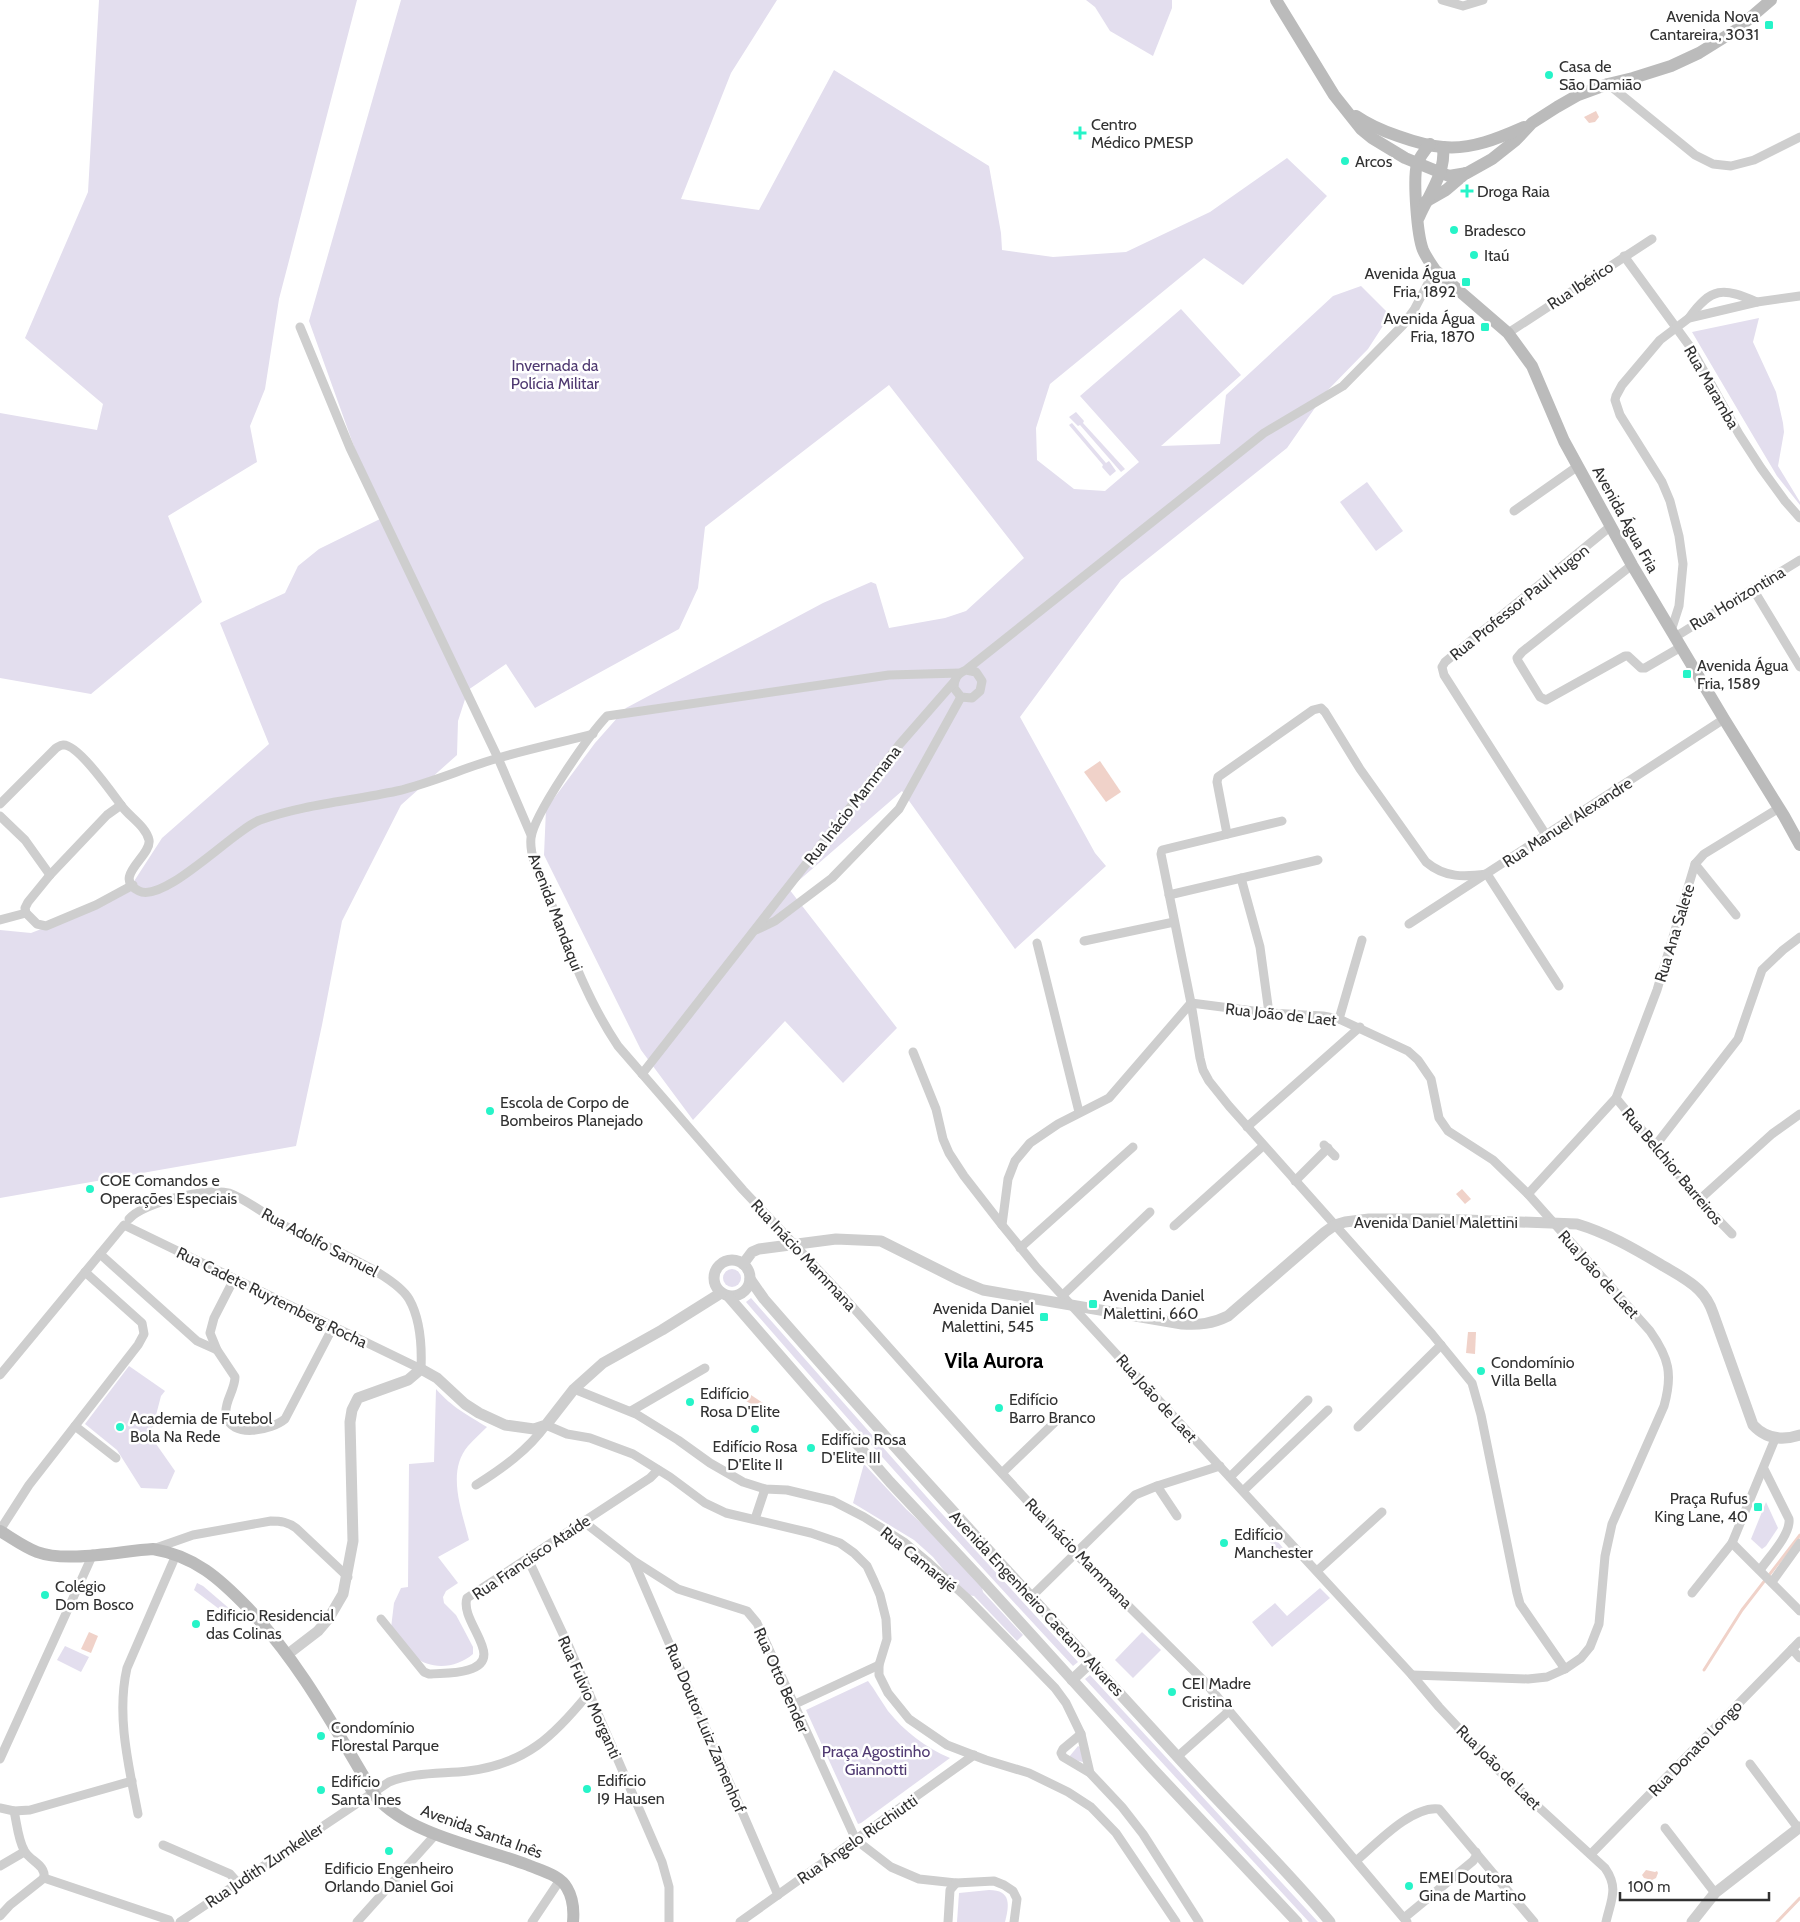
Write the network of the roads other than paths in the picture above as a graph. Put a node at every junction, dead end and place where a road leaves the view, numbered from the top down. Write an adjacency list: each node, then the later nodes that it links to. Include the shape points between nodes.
1 (1276, 0): 6 (main road)
2 (1442, 0): 3 (street, via 1463,6)
3 (1483, 0)
4 (1771, 0): 5 (main road, via 1736,30 1699,53 1671,66)
5 (1608, 84): 7 (main road, via 1557,106); 8 (street, via 1695,156 1713,164 1731,166 1754,160)
6 (1348, 111): 9 (main road, via 1367,123 1414,142); 11 (main road, via 1372,138)
7 (1532, 124): 10 (main road, via 1487,142); 12 (main road, via 1492,159)
8 (1800, 138)
9 (1430, 144): 10 (main road); 11 (main road)
10 (1443, 147): 13 (main road, via 1444,162)
11 (1417, 164): 13 (main road); 15 (main road, Avenida Água Fria)
12 (1467, 173): 13 (main road); 14 (main road)
13 (1440, 174): 14 (main road)
14 (1426, 202): 15 (main road)
15 (1418, 221): 18 (main road, Avenida Água Fria, via 1423,250)
16 (1652, 239): 17 (street, Rua Ibérico)
17 (1624, 256): 23 (street, Rua Maramba); 24 (street, Rua Ibérico)
18 (1435, 270): 24 (main road, Avenida Água Fria); 34 (street, via 1403,325 1343,386 1264,433)
19 (1800, 296): 20 (street)
20 (1757, 302): 21 (street); 21 (street, via 1731,292 1718,292 1699,305)
21 (1689, 318): 23 (street)
22 (300, 327): 39 (street, via 350,448)
23 (1675, 327): 27 (street, Rua Maramba, via 1691,348 1750,451 1784,501); 32 (street, via 1622,386 1616,400 1620,414 1662,482 1679,536 1683,564)
24 (1508, 333): 25 (main road, Avenida Água Fria, via 1532,366 1554,421)
25 (1578, 466): 26 (street); 28 (main road, Avenida Água Fria)
26 (1514, 512)
27 (1800, 518)
28 (1611, 526): 30 (main road, Avenida Água Fria); 47 (street, Rua Professor Paul Hugon, via 1442,667 1444,675)
29 (1800, 560): 31 (street, Rua Horizontina)
30 (1632, 565): 32 (main road, Avenida Água Fria); 32 (street, Rua Horizontina, via 1518,655 1518,661 1540,697 1549,700 1625,656 1645,668)
31 (1753, 589): 32 (street, Rua Horizontina); 33 (street)
32 (1676, 638): 37 (main road, Avenida Água Fria)
33 (1800, 667)
34 (963, 671): 35 (street, Rua Inácio Mammana); 36 (street, via 976,672 982,686 972,698); 38 (street, Avenida Mandaqui, via 889,675 607,716)
35 (954, 682): 36 (street); 61 (street, Rua Inácio Mammana, via 899,745)
36 (961, 697): 61 (street, Rua Inácio Mammana, via 899,809 832,878 775,921)
37 (1724, 719): 42 (main road, Avenida Água Fria); 47 (street, Rua Manuel Alexandre)
38 (593, 734): 39 (street); 46 (street, Avenida Mandaqui, via 552,794)
39 (498, 758): 46 (street); 54 (street, via 398,790 306,806 258,820 157,891 139,891)
40 (0, 804): 41 (street, via 56,748 63,745 87,761)
41 (121, 805): 52 (street, via 107,815); 54 (street, via 149,840 148,847 131,870)
42 (1779, 808): 48 (main road, Avenida Água Fria); 50 (street, Rua Ana Salete, via 1704,854)
43 (0, 816): 52 (street, via 25,840)
44 (1282, 821): 45 (street)
45 (1227, 834): 51 (street, via 1217,782 1222,773 1313,710 1321,708 1426,862 1453,876); 55 (street, via 1162,850 1160,857)
46 (531, 835): 72 (street, Avenida Mandaqui, via 532,855 598,1015)
47 (1546, 835): 51 (street, Rua Manuel Alexandre)
48 (1800, 845)
49 (1318, 860): 53 (street)
50 (1695, 864): 57 (street); 73 (street, Rua Ana Salete, via 1657,990)
51 (1488, 874): 60 (street, Rua Manuel Alexandre); 66 (street)
52 (50, 875): 56 (street, via 28,902)
53 (1241, 878): 55 (street); 68 (street, via 1260,946)
54 (132, 885): 56 (street, via 96,905 46,926 37,924)
55 (1169, 895): 59 (street)
56 (26, 913): 58 (street)
57 (1736, 915)
58 (0, 920)
59 (1174, 922): 64 (street); 67 (street)
60 (1409, 924)
61 (753, 932): 72 (street, Rua Inácio Mammana)
62 (1800, 937): 78 (street, via 1762,970 1738,1038)
63 (1362, 940): 69 (street)
64 (1084, 941)
65 (1037, 943): 74 (street)
66 (1558, 986)
67 (1191, 1003): 68 (street, Rua João de Laet); 74 (street, via 1117,1091 1101,1103); 76 (street, via 1203,1070)
68 (1270, 1013): 69 (street, Rua João de Laet)
69 (1339, 1019): 70 (street, Rua João de Laet)
70 (1360, 1028): 76 (street); 83 (street, Rua João de Laet, via 1408,1051 1418,1060 1431,1079 1442,1124 1493,1160)
71 (913, 1052): 88 (street, Rua João de Laet, via 936,1109 949,1153)
72 (642, 1074): 82 (street, Avenida Mandaqui)
73 (1616, 1098): 78 (street, Rua Belchior Barreiros); 83 (street)
74 (1079, 1112): 88 (street, via 1030,1143 1015,1161 1008,1179)
75 (1800, 1114): 84 (street, via 1772,1134)
76 (1246, 1127): 77 (street)
77 (1263, 1146): 81 (street); 89 (street)
78 (1655, 1146): 84 (street, Rua Belchior Barreiros)
79 (1133, 1147): 93 (street)
80 (1335, 1156): 81 (street, via 1326,1146)
81 (1295, 1181): 90 (street)
82 (743, 1190): 92 (street, Rua Inácio Mammana)
83 (1528, 1194): 87 (street, Rua João de Laet)
84 (1699, 1200): 91 (street, Rua Belchior Barreiros)
85 (1150, 1212): 100 (street)
86 (127, 1222): 94 (street, Rua Adolfo Samuel); 97 (street, Rua Cadete Ruytemberg Rocha); 106 (street, Rua Adolfo Samuel, via 152,1204 203,1192 230,1194 367,1267 401,1289 409,1299 420,1332)
87 (1552, 1222): 90 (street, Avenida Daniel Malettini, via 1369,1219); 117 (street, Avenida Daniel Malettini, via 1598,1230 1625,1243 1699,1290 1713,1313 1749,1418 1759,1431); 155 (street, Rua João de Laet, via 1650,1331 1662,1347 1670,1375 1664,1406 1612,1524 1596,1634 1581,1658)
88 (1002, 1225): 93 (street, Rua João de Laet)
89 (1174, 1226)
90 (1336, 1226): 101 (street, Avenida Daniel Malettini, via 1310,1244 1228,1316 1215,1323 1182,1324); 103 (street)
91 (1732, 1234)
92 (794, 1245): 95 (street, Avenida Daniel Malettini, via 754,1251); 101 (street, Avenida Daniel Malettini, via 836,1239 881,1241 983,1290); 122 (street, Rua Inácio Mammana)
93 (1020, 1248): 100 (street, Rua João de Laet)
94 (100, 1254): 96 (street, Rua Adolfo Samuel); 104 (street, via 197,1340)
95 (743, 1264): 98 (street); 99 (street, via 728,1260 716,1269 715,1285)
96 (85, 1272): 107 (street, Rua Adolfo Samuel); 114 (street, via 142,1323 144,1334)
97 (234, 1279): 102 (street, Rua Cadete Ruytemberg Rocha); 104 (street, via 210,1333)
98 (750, 1279): 99 (street, via 743,1293); 146 (street, Avenida Engenheiro Caetano Alvares, via 870,1420)
99 (725, 1295): 108 (street, via 603,1363); 157 (street, Avenida Engenheiro Caetano Alvares, via 890,1482)
100 (1063, 1295): 101 (street, Rua João de Laet)
101 (1072, 1305): 119 (street, Rua João de Laet)
102 (333, 1327): 104 (street, via 289,1414 282,1422 267,1428 241,1429 229,1423 226,1408 235,1377); 106 (street, Rua Cadete Ruytemberg Rocha)
103 (1442, 1345): 115 (street); 155 (street, via 1466,1375 1475,1393 1520,1604)
104 (218, 1350)
105 (705, 1368): 111 (street)
106 (421, 1370): 113 (street, via 437,1378 465,1404 492,1420 518,1428 534,1429); 143 (street, via 408,1380 358,1398 352,1410 353,1542)
107 (2, 1371)
108 (574, 1389): 111 (street, Rua Camarajé); 113 (street)
109 (1308, 1400): 123 (street)
110 (1328, 1410): 127 (street)
111 (630, 1411): 126 (street, Rua Camarajé, via 743,1482)
112 (1055, 1422): 122 (street)
113 (546, 1425): 121 (street, via 567,1434 610,1444); 124 (street, via 530,1445)
114 (75, 1426): 118 (street); 132 (street, via 28,1485)
115 (1358, 1427)
116 (1800, 1435): 117 (street)
117 (1775, 1439): 120 (street)
118 (116, 1458)
119 (1220, 1466): 123 (street, Rua João de Laet); 125 (street)
120 (1764, 1469): 133 (street); 142 (street, via 1790,1525)
121 (658, 1470): 130 (street, via 705,1503 726,1513); 131 (street, Rua Francisco Ataíde)
122 (1002, 1473): 138 (street, Rua Inácio Mammana)
123 (1230, 1477): 127 (street, Rua João de Laet)
124 (476, 1485)
125 (1157, 1486): 129 (street); 138 (street, via 1135,1494)
126 (765, 1488): 130 (street); 161 (street, Rua Camarajé, via 833,1501 904,1542 967,1598 1055,1688)
127 (1243, 1491): 141 (street, Rua João de Laet)
128 (1382, 1512): 141 (street)
129 (1177, 1516)
130 (755, 1519): 154 (street, via 840,1543 867,1566 886,1619 887,1639)
131 (584, 1522): 139 (street, Rua Francisco Ataíde); 140 (street, Rua Otto Bender)
132 (0, 1530): 136 (main road, Avenida Santa Inês, via 27,1547 54,1556)
133 (1732, 1543): 142 (street); 145 (street)
134 (1800, 1543): 144 (street)
135 (153, 1549): 136 (main road, Avenida Santa Inês); 137 (main road, Avenida Santa Inês); 143 (street, via 203,1533 281,1521 296,1528)
136 (93, 1554): 164 (street)
137 (176, 1554): 151 (main road, Avenida Santa Inês, via 212,1573); 167 (street, via 127,1668 124,1683 125,1751)
138 (1076, 1554): 146 (street); 160 (street, Rua Inácio Mammana, via 1182,1657)
139 (528, 1559): 148 (street, Rua Francisco Ataíde, via 467,1598 467,1614 485,1649 479,1665 470,1670 424,1672); 158 (street, Rua Fulvio Morganti)
140 (634, 1561): 159 (street, Rua Otto Bender, via 678,1589 747,1611 757,1623); 187 (street, Rua Doutor Luiz Zamenhof)
141 (1317, 1571): 156 (street, Rua João de Laet)
142 (1762, 1571): 144 (street)
143 (348, 1577): 151 (street, via 344,1594 329,1618 318,1631)
144 (1771, 1581): 147 (street)
145 (1692, 1593)
146 (1031, 1597): 153 (street, Avenida Engenheiro Caetano Alvares)
147 (1800, 1611)
148 (381, 1619)
149 (1800, 1641): 150 (street, Rua Donato Longo)
150 (1792, 1649): 152 (street); 179 (street, Rua Donato Longo)
151 (288, 1654): 168 (main road, Avenida Santa Inês)
152 (1800, 1658)
153 (1091, 1662): 157 (street); 163 (street, Avenida Engenheiro Caetano Alvares)
154 (879, 1665): 159 (street); 162 (street, via 879,1676 888,1693 909,1719 947,1745)
155 (1565, 1669): 156 (street, Rua João de Laet, via 1547,1677 1528,1679)
156 (1412, 1675): 179 (street, Rua João de Laet, via 1497,1768)
157 (1072, 1680): 201 (street, Avenida Engenheiro Caetano Alvares)
158 (589, 1693): 168 (street, Rua Judith Zumkeller, via 546,1740 519,1758 469,1771 397,1779); 195 (street, Rua Fulvio Morganti, via 662,1862 669,1887)
159 (793, 1705): 175 (street, Rua Otto Bender)
160 (1229, 1711): 163 (street); 180 (street, Rua Inácio Mammana)
161 (1081, 1734): 166 (street, Rua Camarajé); 166 (street, via 1063,1749 1061,1755)
162 (974, 1756): 175 (street, Rua Ângelo Ricchiutti); 199 (street, via 1029,1773 1091,1807 1116,1833)
163 (1177, 1757): 202 (street, Avenida Engenheiro Caetano Alvares)
164 (0, 1759)
165 (1750, 1764): 173 (street)
166 (1090, 1773): 200 (street, via 1143,1834)
167 (132, 1781): 170 (street, via 30,1810); 171 (street)
168 (373, 1791): 174 (main road, Avenida Santa Inês, via 387,1809); 184 (street, Rua Judith Zumkeller)
169 (0, 1808): 170 (street)
170 (14, 1811): 177 (street)
171 (138, 1814)
172 (1665, 1828): 186 (street)
173 (1799, 1828): 186 (street)
174 (436, 1834): 183 (main road, Avenida Santa Inês, via 507,1857); 192 (street)
175 (856, 1840): 185 (street, via 882,1861 918,1879); 187 (street, Rua Ângelo Ricchiutti)
176 (163, 1845): 184 (street, via 230,1874)
177 (24, 1852): 181 (street); 182 (street, via 42,1868)
178 (1476, 1852): 180 (street, via 1436,1808 1409,1817); 189 (street, via 1473,1861); 203 (street)
179 (1591, 1854): 204 (street, Rua João de Laet, via 1613,1882)
180 (1356, 1861): 189 (street, Rua Inácio Mammana)
181 (0, 1866)
182 (44, 1878): 188 (street); 190 (street)
183 (560, 1880): 193 (street); 194 (main road, via 572,1902)
184 (238, 1883): 191 (street, Rua Judith Zumkeller)
185 (956, 1883): 197 (street, via 950,1890); 198 (street, via 994,1881 1013,1891 1017,1899)
186 (1715, 1893): 205 (street)
187 (778, 1895): 196 (street, Rua Ângelo Ricchiutti)
188 (0, 1916)
189 (1405, 1920)
190 (170, 1922)
191 (180, 1922)
192 (357, 1922)
193 (532, 1922)
194 (573, 1922)
195 (669, 1922)
196 (740, 1922)
197 (948, 1922)
198 (1014, 1922)
199 (1176, 1922)
200 (1199, 1922)
201 (1297, 1922)
202 (1330, 1922)
203 (1534, 1922)
204 (1606, 1922)
205 (1692, 1922)

